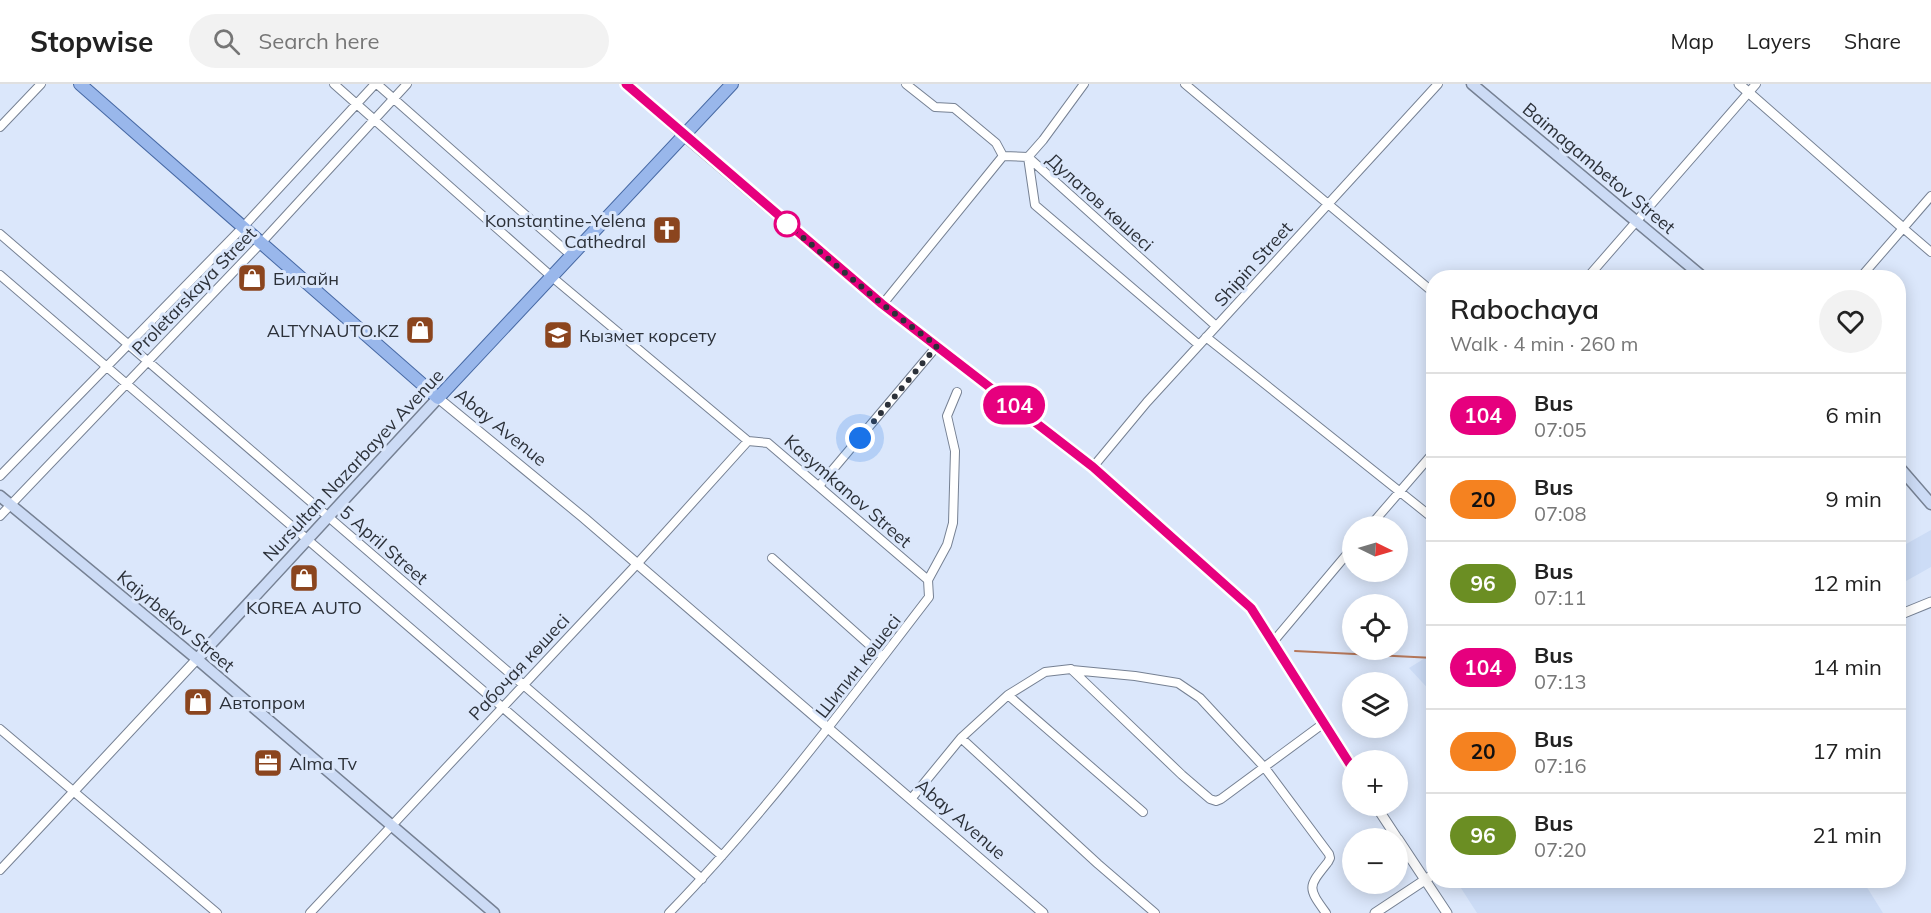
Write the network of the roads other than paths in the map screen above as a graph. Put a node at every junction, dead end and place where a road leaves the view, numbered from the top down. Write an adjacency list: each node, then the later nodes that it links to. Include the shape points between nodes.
1 (41, 84): 19 (street)
2 (80, 84): 26 (main road, Abay Avenue)
3 (334, 84): 17 (street, Kasymkanov Street)
4 (376, 84): 16 (street); 17 (street, Proletarskaya Street)
5 (406, 84): 16 (street, Proletarskaya Street)
6 (626, 84): 20 (street)
7 (732, 84): 20 (main road, Nursultan Nazarbayev Avenue)
8 (906, 84): 21 (street, via 935,107 954,108)
9 (1084, 84): 22 (street, via 1043,140)
10 (1185, 84): 24 (street)
11 (1438, 84): 24 (street, Shipin Street)
12 (1472, 84): 25 (main road, Baimagambetov Street)
13 (1739, 84): 15 (street)
14 (1756, 84): 15 (street)
15 (1748, 92): 25 (street); 27 (street)
16 (393, 98): 18 (street, Proletarskaya Street); 31 (street)
17 (356, 104): 18 (street, Kasymkanov Street); 26 (street, Proletarskaya Street)
18 (374, 119): 29 (street, Proletarskaya Street); 36 (street, Kasymkanov Street)
19 (0, 127)
20 (684, 135): 31 (main road, Nursultan Nazarbayev Avenue); 38 (street)
21 (1007, 157): 22 (street); 38 (street)
22 (1025, 157): 39 (street, Дулатов көшесі); 42 (street, Дулатов көшесі, via 1035,205)
23 (1931, 196): 27 (street)
24 (1328, 204): 37 (street); 39 (street, Shipin Street)
25 (1637, 221): 32 (street); 33 (main road, Baimagambetov Street)
26 (244, 226): 29 (main road, Abay Avenue); 41 (street, Proletarskaya Street)
27 (1903, 228): 30 (street); 34 (street)
28 (0, 234): 41 (street, 5 April Street)
29 (262, 242): 44 (street, Proletarskaya Street); 48 (main road, Abay Avenue)
30 (1931, 252)
31 (572, 256): 36 (main road, Nursultan Nazarbayev Avenue)
32 (1594, 270)
33 (1695, 270)
34 (1867, 270)
35 (0, 274): 45 (street)
36 (552, 277): 48 (main road, Nursultan Nazarbayev Avenue); 49 (street, Kasymkanov Street)
37 (1426, 286)
38 (882, 304): 43 (street)
39 (1216, 326): 40 (street, Shipin Street)
40 (1206, 337): 42 (street, Shipin Street); 55 (street)
41 (129, 344): 44 (street, 5 April Street); 45 (street, Proletarskaya Street)
42 (1199, 345): 51 (street, Shipin Street)
43 (937, 346): 51 (street); 54 (street)
44 (148, 361): 46 (street, Proletarskaya Street); 62 (street, 5 April Street)
45 (107, 367): 46 (street); 53 (street, Proletarskaya Street)
46 (127, 384): 58 (street, Proletarskaya Street); 63 (street)
47 (957, 392): 67 (street, Шипин көшесі, via 947,416 955,451 953,523 947,545)
48 (438, 398): 62 (main road, Nursultan Nazarbayev Avenue); 66 (street, Abay Avenue)
49 (748, 441): 54 (street, Kasymkanov Street, via 768,443); 66 (street, Рабочая көшесі)
50 (1426, 461): 55 (street)
51 (1093, 467): 70 (street, via 1251,608)
52 (1906, 475): 57 (main road)
53 (0, 476)
54 (819, 486): 67 (street, Kasymkanov Street)
55 (1399, 492): 59 (street); 61 (street)
56 (0, 496): 58 (main road, Kaiyrbekov Street)
57 (1931, 504)
58 (11, 505): 60 (street, Proletarskaya Street); 72 (main road, Kaiyrbekov Street)
59 (1426, 513)
60 (0, 516)
61 (1379, 516)
62 (329, 517): 63 (main road, Nursultan Nazarbayev Avenue); 74 (street, 5 April Street)
63 (308, 540): 72 (main road, Nursultan Nazarbayev Avenue); 76 (street)
64 (772, 558): 71 (street)
65 (1342, 560): 70 (street)
66 (637, 564): 74 (street, Рабочая көшесі); 79 (street, Abay Avenue)
67 (928, 580): 71 (street, Шипин көшесі, via 929,597)
68 (1931, 602): 69 (street)
69 (1906, 612)
70 (1273, 642): 77 (street)
71 (883, 657): 79 (street, Шипин көшесі)
72 (197, 659): 83 (street, Nursultan Nazarbayev Avenue); 86 (main road, Kaiyrbekov Street)
73 (1071, 670): 75 (street, via 1045,672); 82 (street, via 1178,683 1200,698); 82 (street, via 1210,799 1221,799)
74 (523, 684): 76 (street, Рабочая көшесі); 88 (street, 5 April Street)
75 (1008, 695): 80 (street); 85 (street)
76 (502, 707): 86 (street, Рабочая көшесі); 91 (street)
77 (1324, 723): 81 (street); 82 (street)
78 (0, 729): 83 (street)
79 (828, 729): 84 (street, Abay Avenue); 88 (street, Шипин көшесі)
80 (961, 738): 84 (street); 99 (street)
81 (1342, 752)
82 (1265, 768): 100 (street, via 1329,854 1328,862 1312,884 1312,895)
83 (74, 791): 89 (street, Nursultan Nazarbayev Avenue); 94 (street)
84 (911, 799): 98 (street, Abay Avenue)
85 (1143, 812)
86 (393, 826): 95 (street, Рабочая көшесі); 96 (main road, Kaiyrbekov Street)
87 (1408, 851): 90 (street)
88 (722, 855): 91 (street, Шипин көшесі)
89 (0, 870)
90 (1426, 871)
91 (702, 879): 97 (street, Шипин көшесі)
92 (1426, 879): 101 (street)
93 (1436, 888): 102 (street)
94 (217, 913)
95 (310, 913)
96 (494, 913)
97 (669, 913)
98 (1043, 913)
99 (1155, 913)
100 (1326, 913)
101 (1375, 913)
102 (1447, 913)

